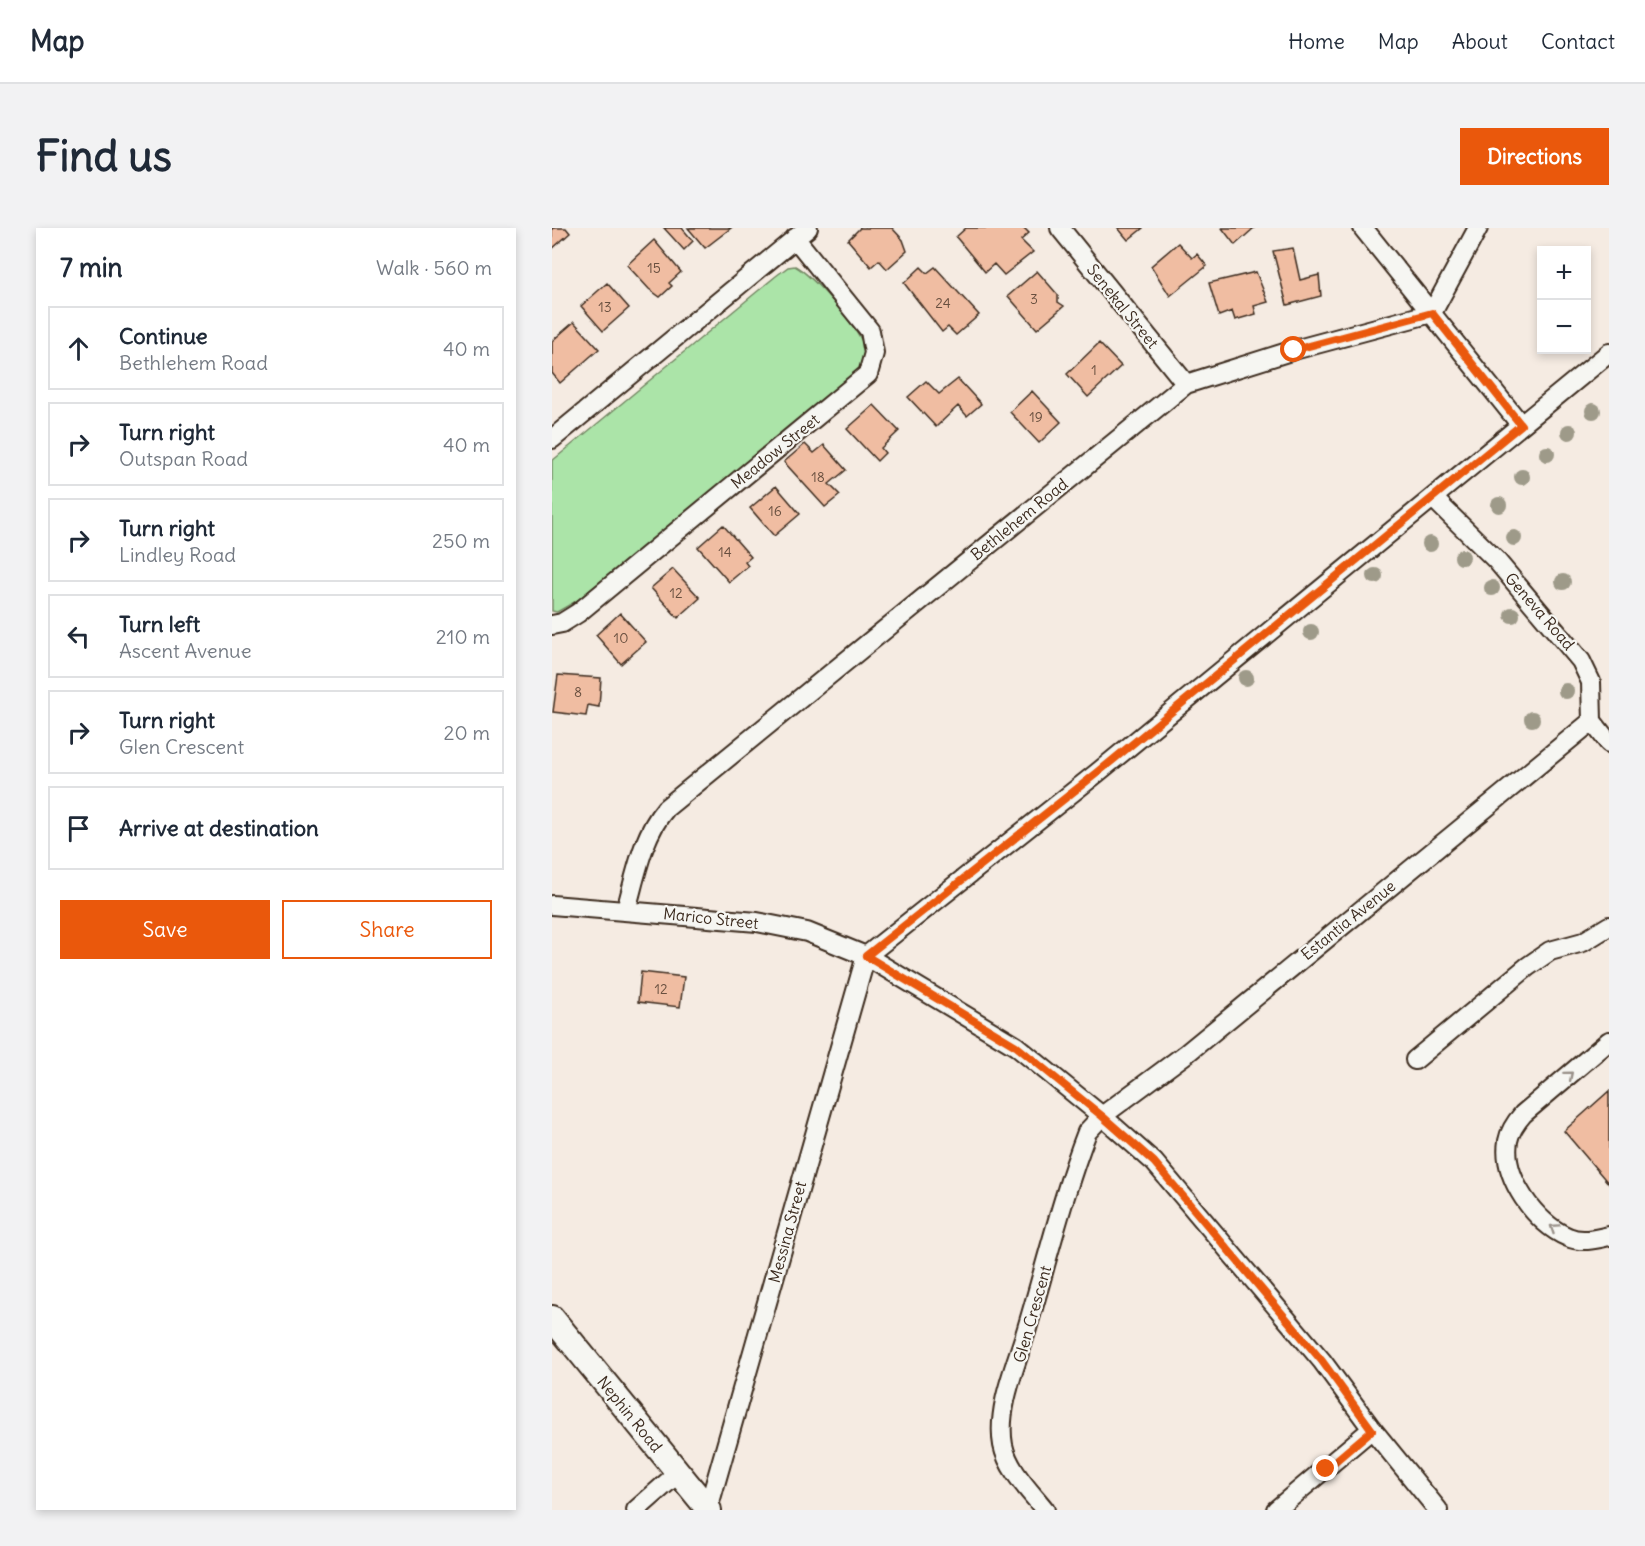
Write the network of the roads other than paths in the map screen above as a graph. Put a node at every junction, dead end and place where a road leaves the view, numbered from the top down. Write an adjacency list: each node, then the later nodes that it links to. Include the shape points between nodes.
1 (1060, 228): 7 (street, Senekal Street)
2 (1363, 228): 5 (street)
3 (1478, 228): 5 (street)
4 (802, 233): 9 (street, Meadow Street); 11 (street, Meadow Street, via 870,331 874,353 868,374 578,613)
5 (1432, 313): 7 (street, Bethlehem Road); 8 (street)
6 (1607, 359): 8 (street)
7 (1186, 384): 15 (street, Bethlehem Road, via 666,808 652,827)
8 (1521, 425): 10 (street)
9 (552, 439)
10 (1433, 498): 12 (street, Geneva Road, via 1496,560 1581,661 1591,682); 17 (street, via 1063,801)
11 (552, 625)
12 (1592, 721): 13 (street); 20 (street, Estantia Avenue, via 1187,1053)
13 (1609, 743)
14 (552, 905): 15 (street, Marico Street)
15 (626, 910): 17 (street, Marico Street, via 757,922 807,932)
16 (1609, 926): 19 (street, via 1583,942 1550,951)
17 (866, 956): 20 (street, Marico Street, via 1016,1046); 26 (street, Messina Street)
18 (1609, 1041): 21 (street, one-way to 18, via 1569,1238 1543,1221 1519,1190 1507,1149 1513,1126 1523,1114)
19 (1415, 1059)
20 (1102, 1116): 23 (street, Marico Street, via 1154,1162 1215,1232 1322,1361); 27 (street, Glen Crescent, via 1087,1132 1082,1145 1005,1409 1002,1435 1010,1462)
21 (1609, 1236)
22 (552, 1318): 24 (street, Nephin Road)
23 (1372, 1430): 28 (street); 29 (street, Marico Street)
24 (678, 1473): 25 (street); 26 (street, Nephin Road)
25 (636, 1510)
26 (708, 1510)
27 (1046, 1510)
28 (1276, 1510)
29 (1438, 1510)

